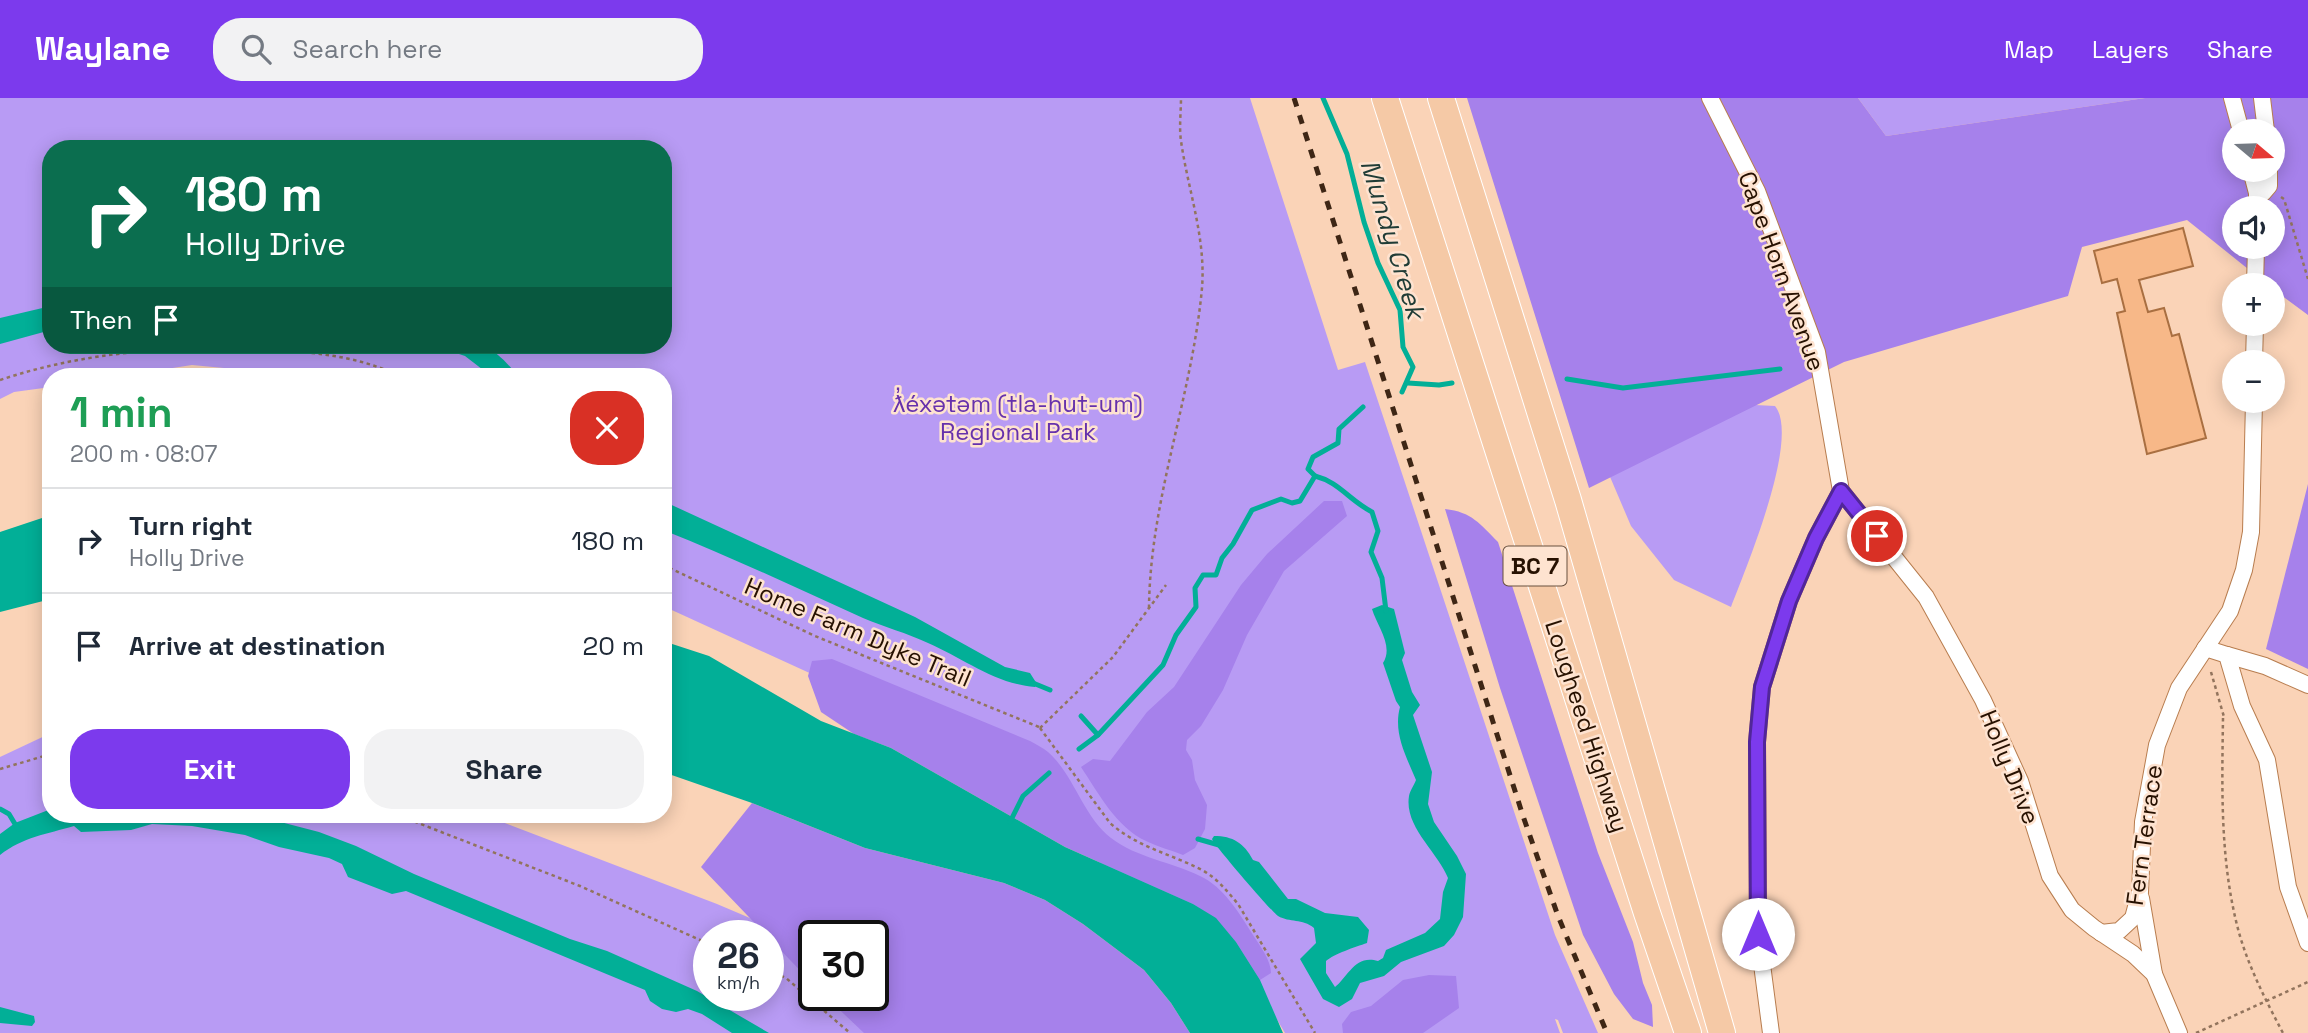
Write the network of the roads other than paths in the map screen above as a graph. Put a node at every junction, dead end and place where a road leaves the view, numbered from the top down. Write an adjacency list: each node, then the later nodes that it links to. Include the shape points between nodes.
1 (1385, 98): 17 (main road, Lougheed Highway / BC 7)
2 (1441, 98): 18 (main road, Lougheed Highway / BC 7, via 1568,500)
3 (1710, 98): 9 (street, Cape Horn Avenue, via 1757,191 1817,352)
4 (2232, 98): 6 (street)
5 (2262, 98): 7 (street)
6 (2238, 119)
7 (2265, 119)
8 (2253, 413): 10 (street, Fern Terrace, via 2251,532 2244,570 2230,611)
9 (1841, 491): 14 (street, Holly Drive, via 1926,597 1983,700 2020,781 2050,876 2072,910); 19 (street, via 1789,601 1762,687 1757,742 1758,934)
10 (2205, 648): 11 (street); 13 (street, Fern Terrace, via 2179,688 2157,745 2143,822)
11 (2227, 655): 12 (street); 15 (street, via 2242,706 2267,760 2288,887)
12 (2308, 685)
13 (2140, 892): 14 (street, Fern Terrace, via 2133,918 2119,931); 16 (street)
14 (2101, 933): 16 (street, Holly Drive)
15 (2308, 943)
16 (2154, 974): 20 (street, Holly Drive)
17 (1688, 1033)
18 (1722, 1033)
19 (1771, 1033)
20 (2179, 1033)

